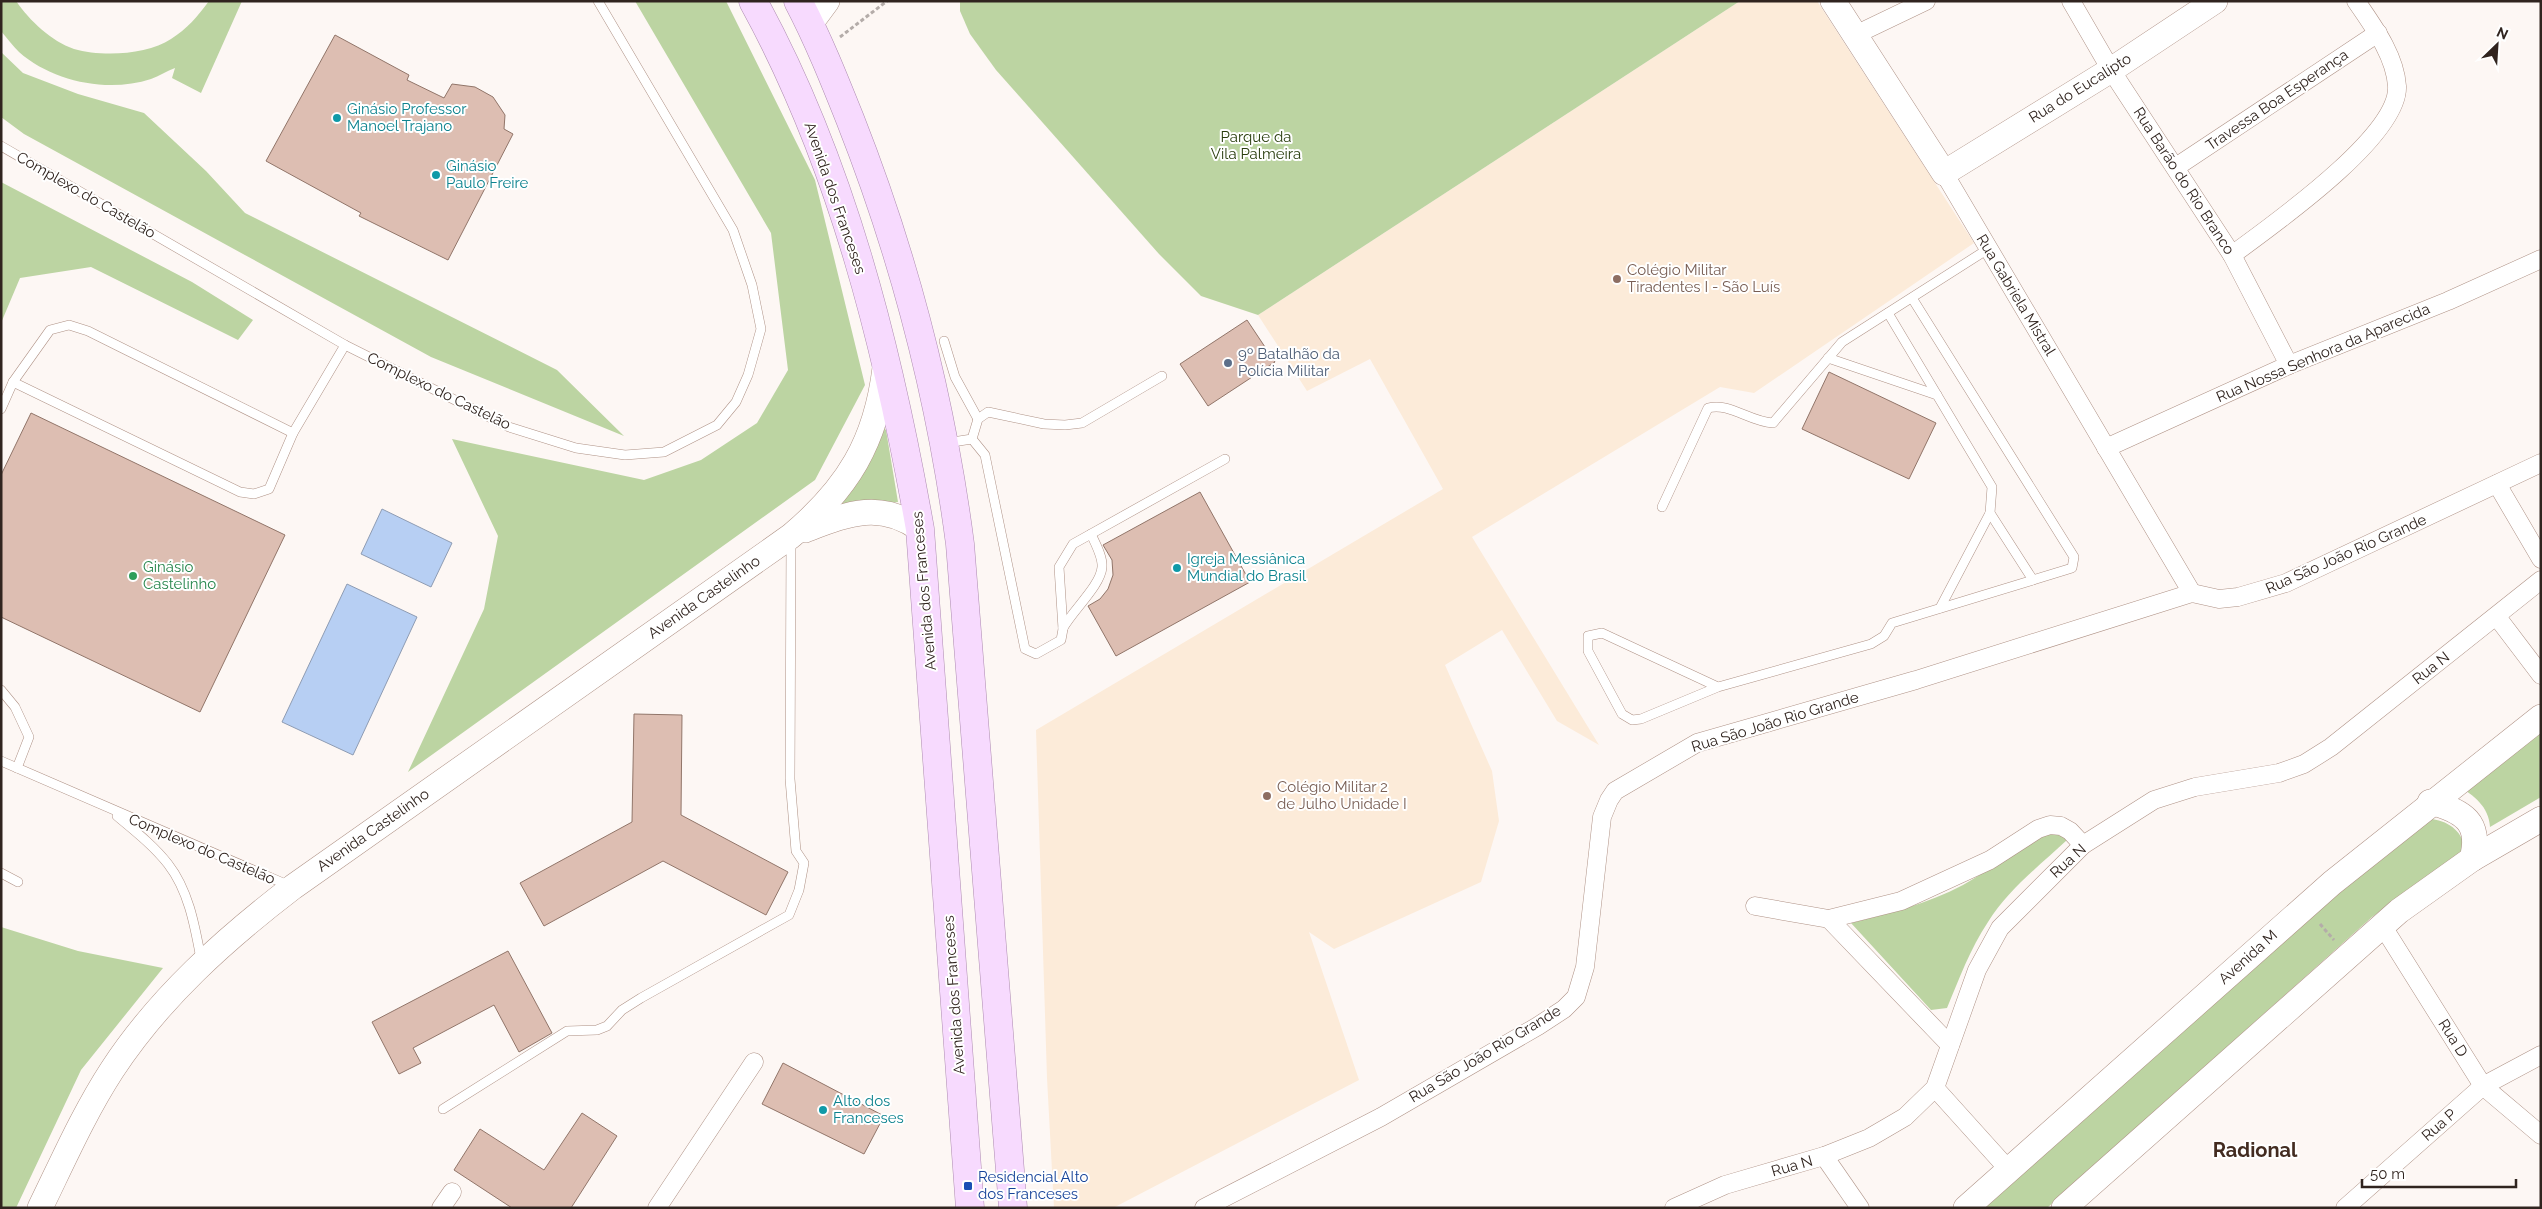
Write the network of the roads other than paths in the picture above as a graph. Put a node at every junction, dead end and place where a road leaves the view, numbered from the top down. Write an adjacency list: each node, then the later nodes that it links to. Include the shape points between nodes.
1 (598, 1): 22 (lane, Complexo do Castelão, via 733,230 752,285 761,329 736,402 716,425 664,452 625,455 576,448 509,426)
2 (753, 1): 24 (main road, Avenida dos Franceses, via 806,114 825,163 845,218)
3 (827, 1): 9 (street)
4 (1833, 1): 11 (street, Rua Gabriela Mistral)
5 (1926, 1): 11 (street)
6 (2071, 1): 12 (street, Rua Barão do Rio Branco)
7 (2215, 1): 12 (street, Rua do Eucalípto)
8 (2356, 1): 10 (street)
9 (804, 13): 33 (main road, via 863,152 902,265)
10 (2378, 33): 14 (street, Travessa Boa Esperança); 17 (street, via 2393,68 2397,88 2387,119 2310,196)
11 (1855, 35): 15 (street, Rua Gabriela Mistral)
12 (2111, 70): 14 (street, Rua Barão do Rio Branco); 15 (street, Rua do Eucalípto)
13 (1, 146): 22 (lane, Complexo do Castelão)
14 (2176, 167): 17 (street, Rua Barão do Rio Branco)
15 (1944, 173): 16 (street, Rua Gabriela Mistral)
16 (1988, 248): 19 (lane); 34 (street, Rua Gabriela Mistral)
17 (2232, 255): 25 (street, Rua Barão do Rio Branco)
18 (2541, 259): 25 (street, Rua Nossa Senhora da Aparecida)
19 (1912, 298): 20 (lane); 44 (lane, via 2074,557 2072,568)
20 (1888, 313): 23 (lane, via 1842,342); 28 (lane)
21 (944, 341): 30 (lane, via 955,377)
22 (345, 345): 31 (lane)
23 (1828, 358): 28 (lane); 38 (lane, via 1772,422 1759,422 1718,406 1708,408)
24 (886, 361): 40 (main road, Avenida dos Franceses, via 904,436); 42 (street, Avenida Castelinho, via 875,424 858,460 823,508)
25 (2289, 365): 34 (street, Rua Nossa Senhora da Aparecida)
26 (1162, 376): 30 (lane, via 1082,423 1044,424 993,412)
27 (13, 382): 29 (lane); 31 (lane, via 50,330 69,325 88,331); 31 (lane, via 240,492 254,494 269,489)
28 (1937, 395): 39 (lane, via 1992,487)
29 (1, 409)
30 (978, 419): 32 (lane)
31 (293, 433)
32 (972, 439): 33 (lane); 49 (lane, via 985,455 1024,649 1036,654 1061,640)
33 (945, 443): 82 (main road, via 960,544)
34 (2106, 448): 46 (street, Rua Gabriela Mistral)
35 (1225, 459): 41 (lane)
36 (2541, 463): 37 (street, Rua São João Rio Grande)
37 (2497, 484): 43 (street); 46 (street, Rua São João Rio Grande, via 2269,589 2238,598 2219,599)
38 (1662, 507)
39 (1990, 513): 44 (lane); 47 (lane)
40 (920, 528): 42 (street, Avenida Castelinho, via 888,513 868,512 846,515); 81 (main road, Avenida dos Franceses)
41 (1091, 534): 49 (lane, via 1102,566 1098,582 1070,614); 49 (lane, via 1073,544 1059,566)
42 (791, 536): 63 (street, Avenida Castelinho); 73 (lane, via 790,779 796,851 804,863 799,890 789,915 641,998 622,1010 607,1026 597,1030 567,1031)
43 (2541, 559)
44 (2033, 580): 47 (lane)
45 (2541, 580): 48 (street, Rua N)
46 (2192, 593): 83 (street, Rua São João Rio Grande, via 1916,680 1697,743 1615,791 1602,817 1585,967 1576,997 1538,1026 1381,1117)
47 (1940, 608): 51 (lane, via 1892,623 1884,636 1871,644)
48 (2497, 616): 50 (street); 59 (street, Rua N, via 2331,747 2304,764 2279,774 2195,787 2154,800)
49 (1063, 628)
50 (2541, 675)
51 (1718, 687): 51 (lane, via 1602,633 1588,636 1588,651 1622,714 1632,720)
52 (1, 690): 55 (lane, via 16,707 29,737)
53 (2541, 717): 56 (street, Avenida M)
54 (1, 761): 55 (lane, Complexo do Castelão)
55 (17, 768): 57 (lane, Complexo do Castelão)
56 (2430, 802): 60 (street, via 2461,814 2471,824 2476,844); 76 (street, Avenida M, via 2306,906)
57 (112, 810): 63 (lane, Complexo do Castelão); 67 (lane, Complexo do Castelão, via 169,865 183,889 193,917)
58 (2541, 818): 60 (street)
59 (2083, 846): 65 (street, via 2070,831 2050,825 2038,829 1990,860 1902,901); 68 (street, Rua N, via 2000,928 1977,970)
60 (2472, 858): 66 (street)
61 (1, 873): 62 (lane)
62 (18, 882)
63 (293, 887): 67 (street, Avenida Castelinho, via 243,926)
64 (1756, 906): 65 (street)
65 (1828, 919): 68 (street)
66 (2382, 925): 71 (street, Rua D); 87 (street)
67 (202, 964): 78 (street, Avenida Castelinho, via 145,1025 112,1070 82,1121)
68 (1950, 1045): 72 (street, Rua N)
69 (2541, 1055): 71 (street, Rua P)
70 (754, 1062): 80 (street)
71 (2483, 1086): 74 (street, Rua D); 88 (street, Rua P)
72 (1935, 1088): 75 (street, Rua N, via 1906,1117 1869,1138); 76 (street)
73 (443, 1109)
74 (2541, 1136)
75 (1824, 1156): 84 (street, Rua N, via 1725,1185); 85 (street)
76 (2008, 1169): 86 (street, Avenida M)
77 (452, 1192): 79 (street)
78 (40, 1208)
79 (442, 1208)
80 (658, 1208)
81 (970, 1208)
82 (1012, 1208)
83 (1204, 1208)
84 (1674, 1208)
85 (1860, 1208)
86 (1966, 1208)
87 (2064, 1208)
88 (2345, 1208)

